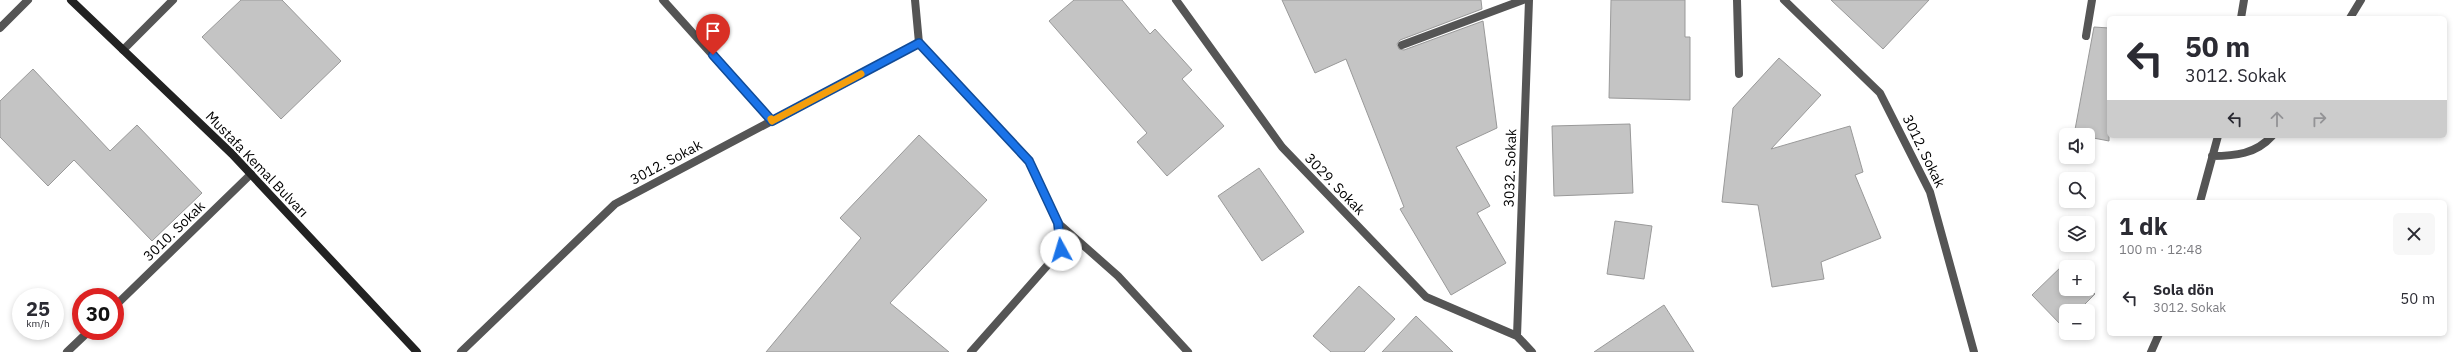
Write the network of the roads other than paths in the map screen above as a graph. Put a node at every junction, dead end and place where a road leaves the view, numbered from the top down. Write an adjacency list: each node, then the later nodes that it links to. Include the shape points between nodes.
1 (28, 0): 16 (street)
2 (71, 0): 20 (street, Mustafa Kemal Bulvarı)
3 (174, 0): 20 (street)
4 (663, 0): 22 (street)
5 (916, 0): 18 (street)
6 (1176, 0): 30 (street, 3029. Sokak, via 1282,147 1426,297)
7 (1522, 0): 19 (street)
8 (1529, 0): 30 (street, 3032. Sokak)
9 (1737, 0): 21 (street)
10 (1784, 0): 39 (street, 3012. Sokak, via 1880,93 1930,192)
11 (2092, 0): 17 (street)
12 (2244, 0): 14 (street)
13 (2361, 0): 15 (street)
14 (2241, 16)
15 (2351, 16)
16 (0, 28)
17 (2086, 36)
18 (919, 43): 22 (street, 3012. Sokak); 28 (street, via 1029,161)
19 (1402, 44)
20 (123, 50): 26 (street, Mustafa Kemal Bulvarı)
21 (1739, 74)
22 (772, 121): 35 (street, 3012. Sokak, via 616,204)
23 (2217, 138): 25 (street)
24 (2270, 138): 25 (street, via 2265,144 2248,153)
25 (2212, 156): 27 (street)
26 (251, 174): 29 (street, 3010. Sokak); 34 (street, Mustafa Kemal Bulvarı)
27 (2201, 200)
28 (1058, 223): 36 (street, via 1061,250); 37 (street, via 1118,276)
29 (124, 297)
30 (1517, 336): 38 (street)
31 (2157, 336): 40 (street)
32 (80, 340): 33 (street)
33 (67, 352)
34 (417, 352)
35 (461, 352)
36 (971, 352)
37 (1188, 352)
38 (1532, 352)
39 (1974, 352)
40 (2152, 352)

